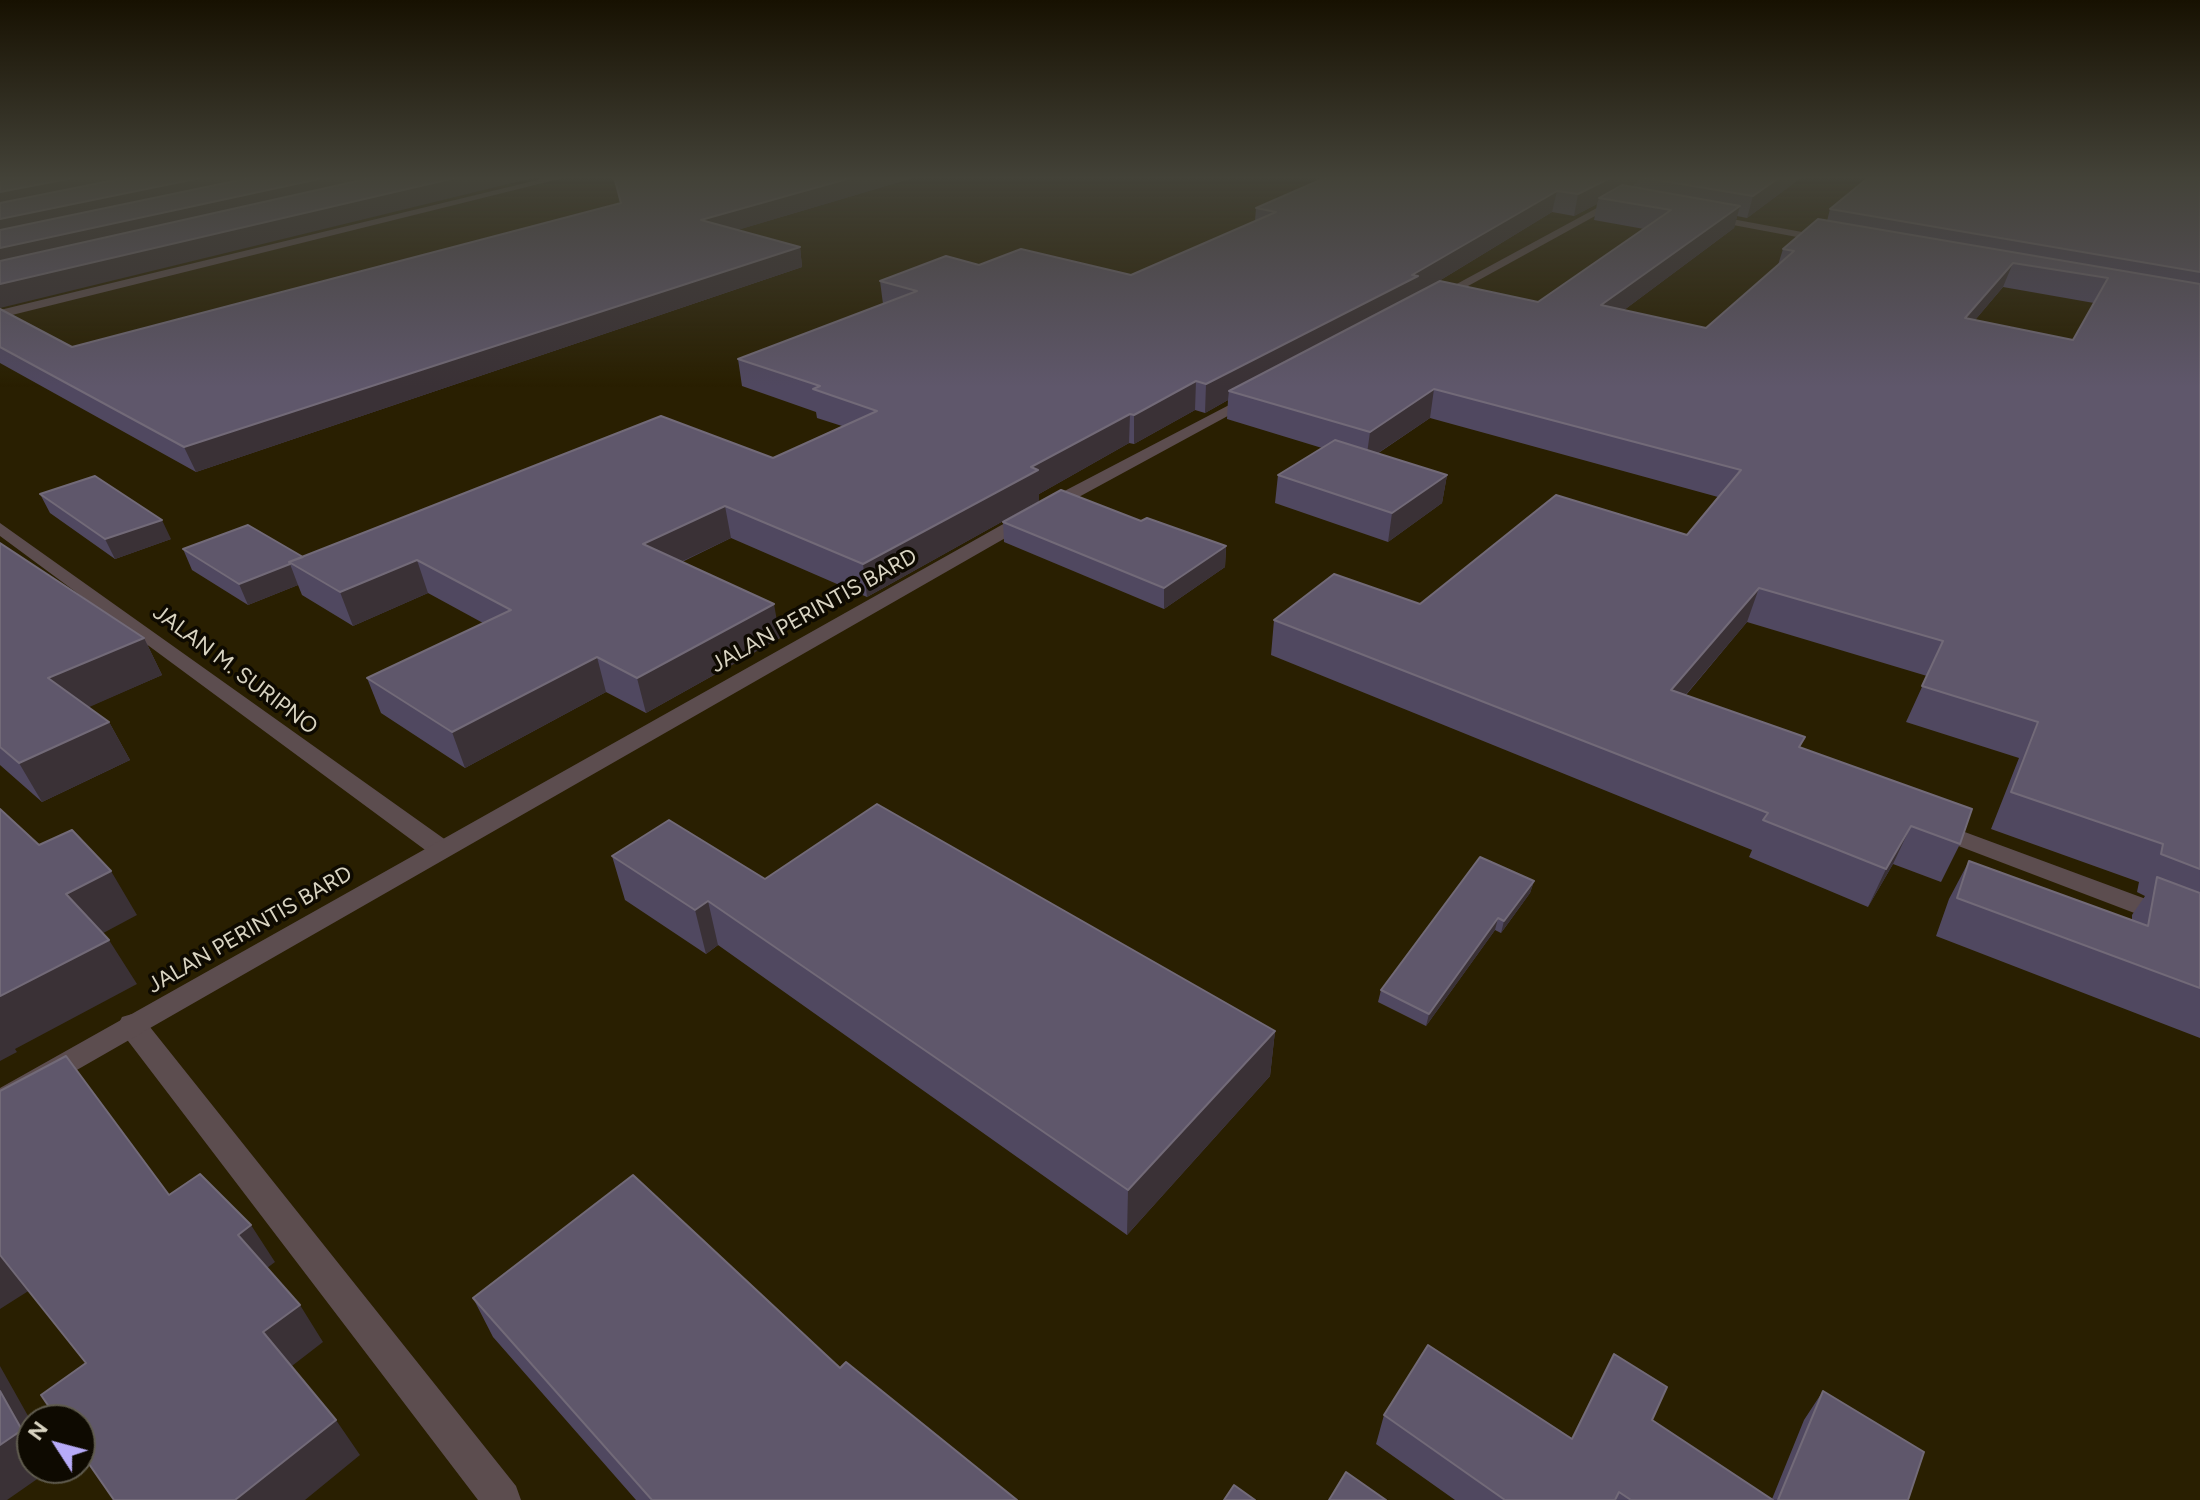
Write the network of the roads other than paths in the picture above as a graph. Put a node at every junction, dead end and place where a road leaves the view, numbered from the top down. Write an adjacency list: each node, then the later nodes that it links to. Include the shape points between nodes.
1 (275, 247): 4 (street)
2 (1538, 247): 3 (street)
3 (1412, 311)
4 (0, 314)
5 (1273, 386): 8 (street, JALAN PERINTIS BARD, via 1036,513)
6 (0, 528): 8 (street, JALAN M. SURIPNO)
7 (1919, 822): 9 (street)
8 (441, 849): 10 (street, JALAN PERINTIS BARD)
9 (2200, 929)
10 (132, 1025): 11 (street, JALAN PERINTIS BARD); 12 (street)
11 (0, 1102)
12 (502, 1500)

